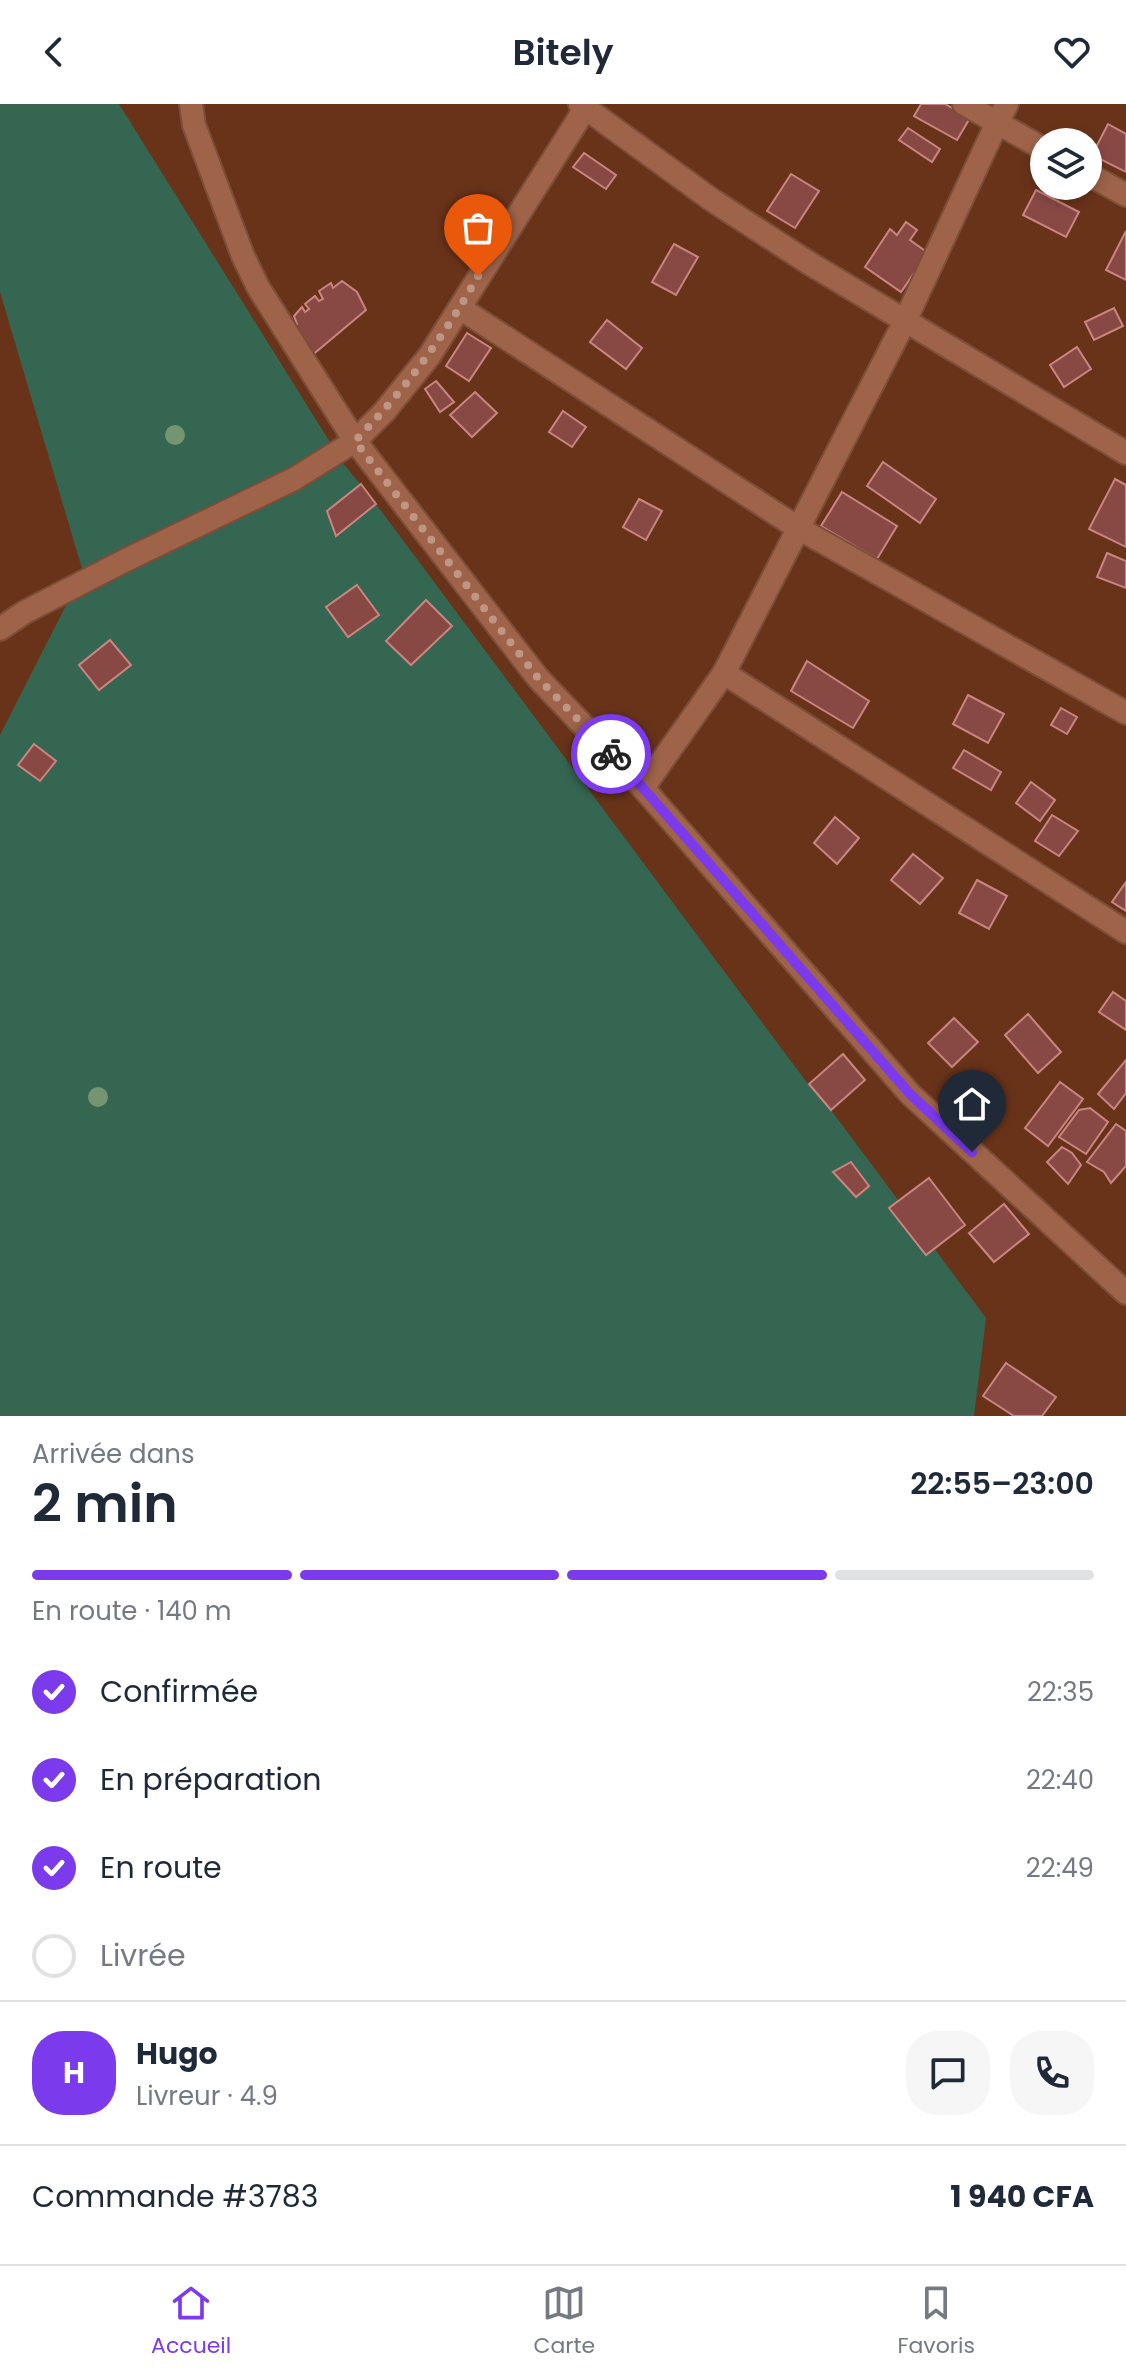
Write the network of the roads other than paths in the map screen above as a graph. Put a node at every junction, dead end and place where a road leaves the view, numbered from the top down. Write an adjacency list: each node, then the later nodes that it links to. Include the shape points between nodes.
1 (191, 104): 10 (street, via 194,125 258,287)
2 (964, 104): 4 (street)
3 (584, 105): 8 (street); 9 (street, via 712,200)
4 (1002, 113): 5 (street); 9 (street)
5 (1030, 137)
6 (1102, 182): 7 (street)
7 (1126, 195)
8 (460, 308): 10 (street, via 421,366); 12 (street)
9 (906, 319): 11 (street); 12 (street)
10 (355, 441): 13 (street, via 294,479); 16 (street, via 538,678)
11 (1126, 453)
12 (798, 528): 14 (street); 15 (street)
13 (0, 629)
14 (724, 673): 16 (street); 17 (street)
15 (1126, 713)
16 (643, 788): 18 (street, via 910,1094)
17 (1126, 932)
18 (1126, 1293)

